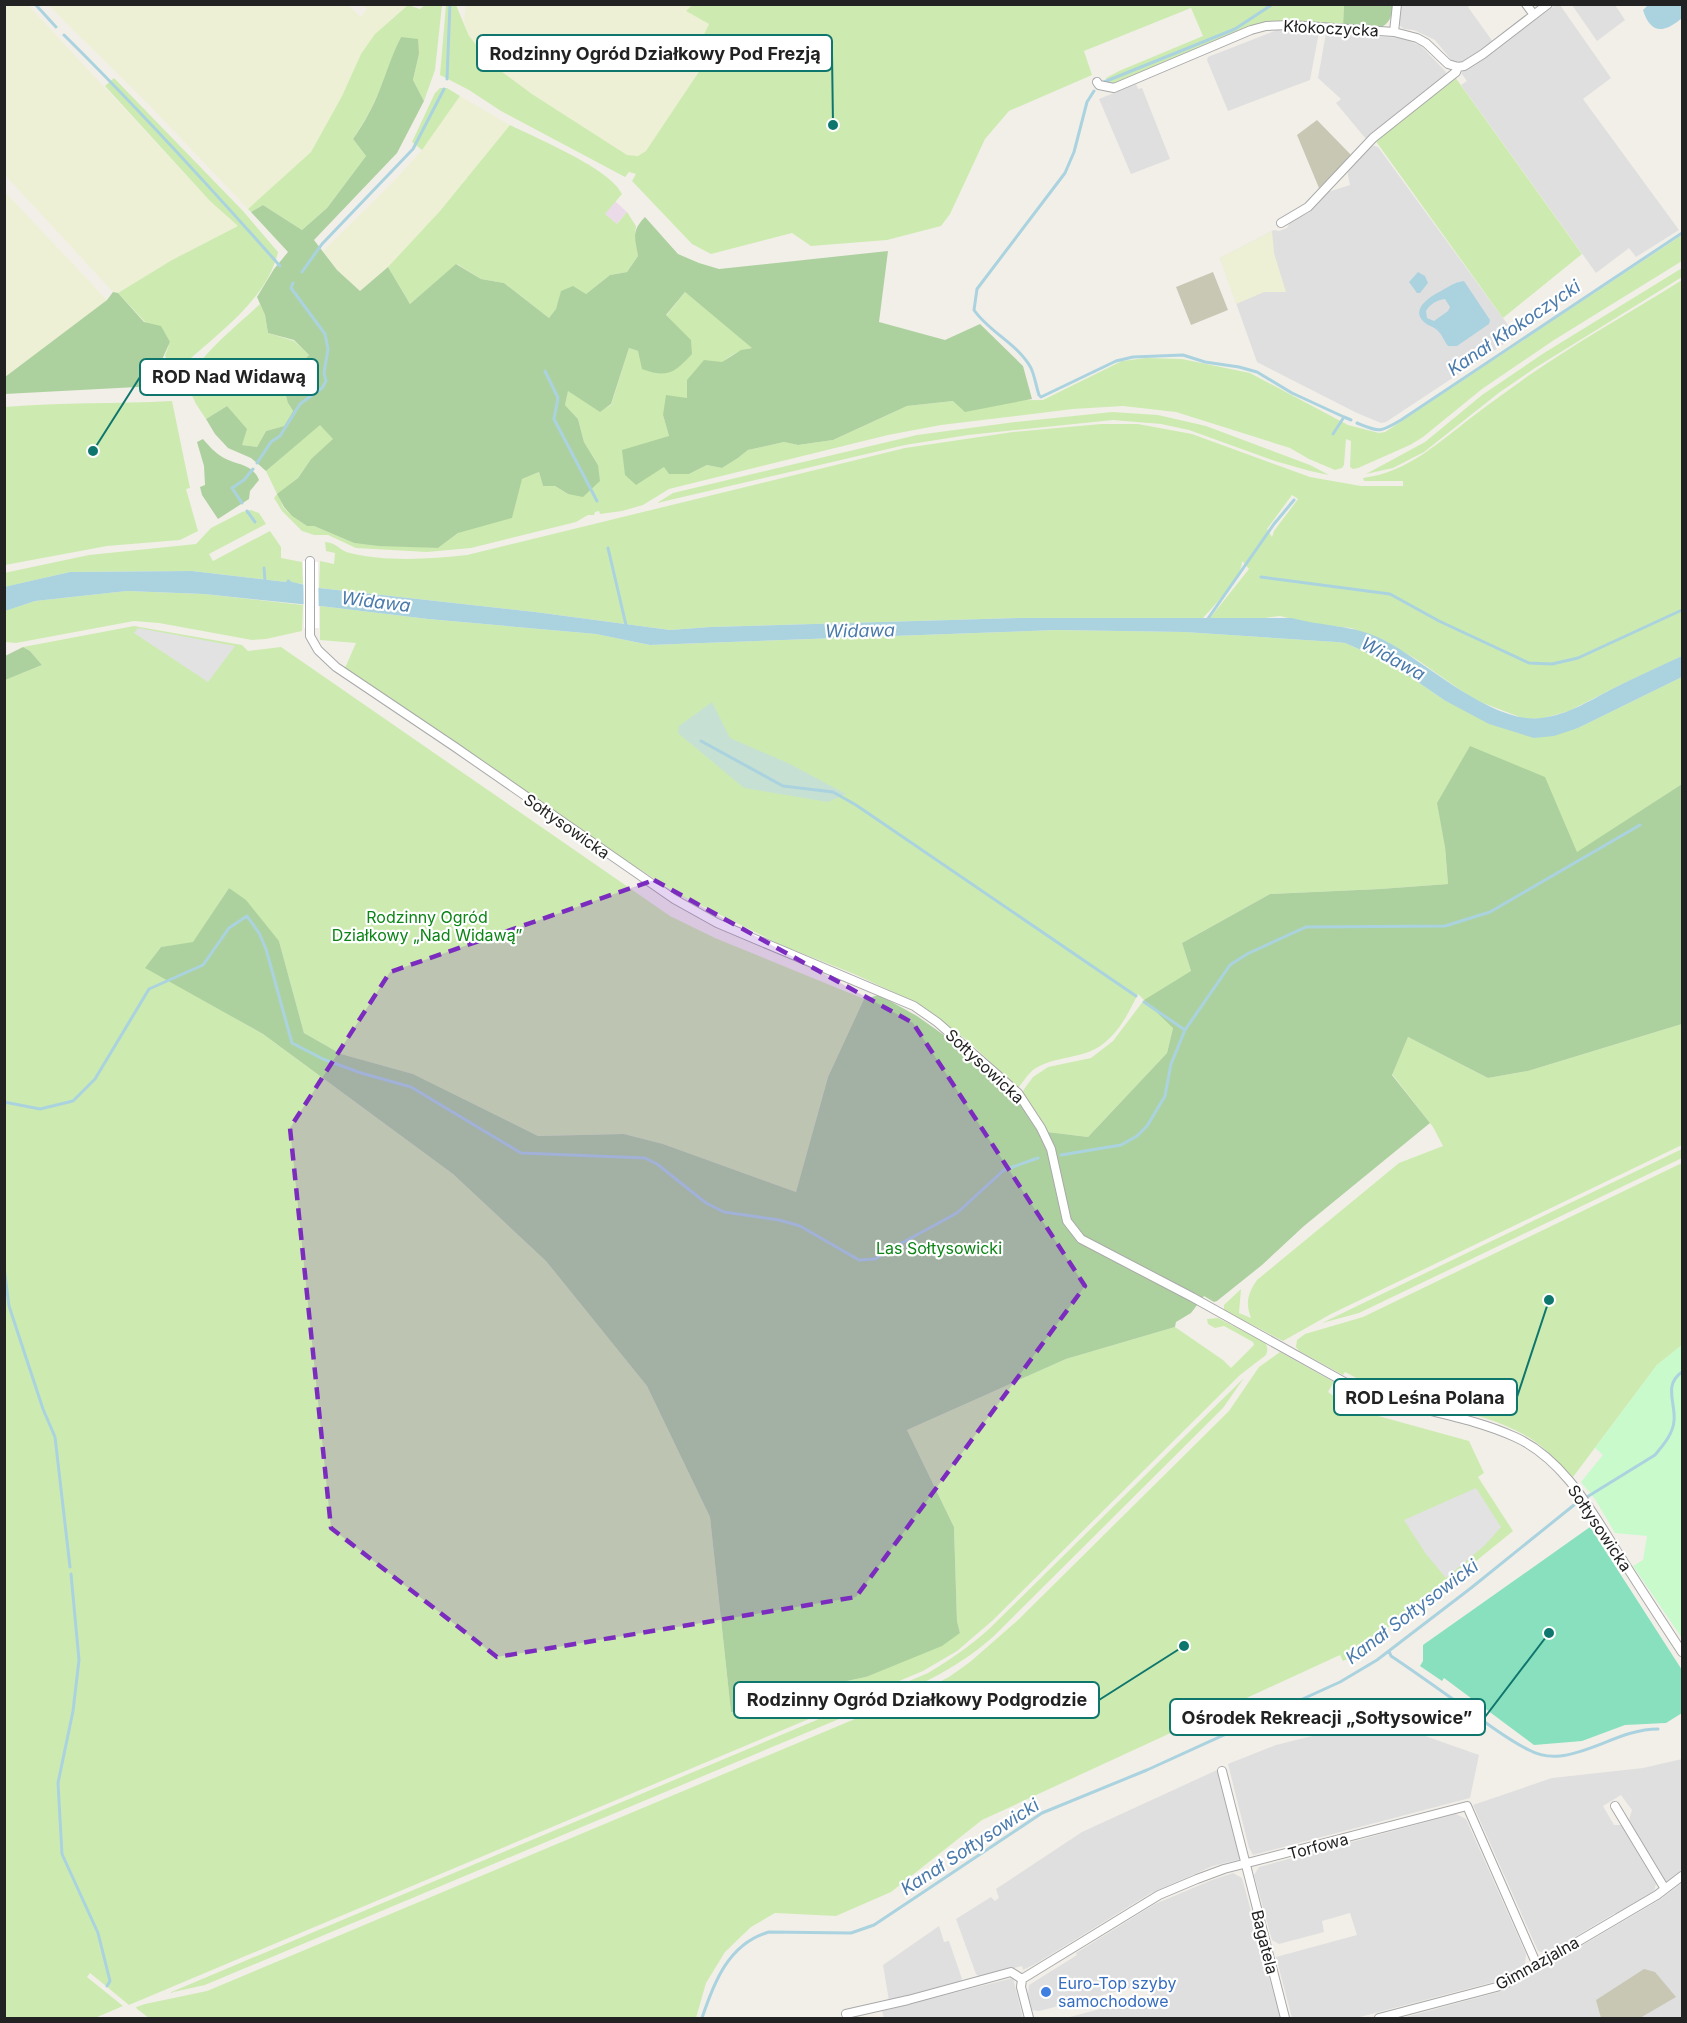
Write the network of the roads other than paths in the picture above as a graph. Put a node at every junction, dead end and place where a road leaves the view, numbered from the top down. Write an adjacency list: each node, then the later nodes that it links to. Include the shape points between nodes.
1 (1397, 4): 5 (street)
2 (1526, 4): 4 (street)
3 (1548, 4): 4 (street)
4 (1534, 15): 6 (street, via 1470,63)
5 (1394, 32): 6 (street, Kłokoczycka, via 1417,38); 7 (street, Kłokoczycka, via 1266,26 1114,88)
6 (1458, 67): 8 (street, via 1373,138 1308,207)
7 (1097, 82)
8 (1281, 223)
9 (310, 561): 10 (street, Sołtysowicka, via 310,636 336,668 674,899 717,923 914,1006 937,1022 1018,1093 1032,1113 1051,1149 1067,1221 1081,1239 1357,1389 1487,1426 1517,1438 1548,1460 1577,1490)
10 (1683, 1652)
11 (1222, 1771): 13 (street, Bagatela)
12 (1615, 1806): 15 (street)
13 (1246, 1865): 16 (street, Torfowa, via 1467,1806); 17 (street, Torfowa, via 1224,1869 1159,1895); 20 (street, Bagatela)
14 (1683, 1876): 15 (street, Gimnazjalna)
15 (1665, 1889): 16 (street, Gimnazjalna)
16 (1537, 1965): 21 (street, Gimnazjalna, via 1504,1985)
17 (1022, 1979): 18 (street, via 1011,1972); 19 (street)
18 (846, 2014)
19 (1029, 2019)
20 (1285, 2019)
21 (1379, 2019)

